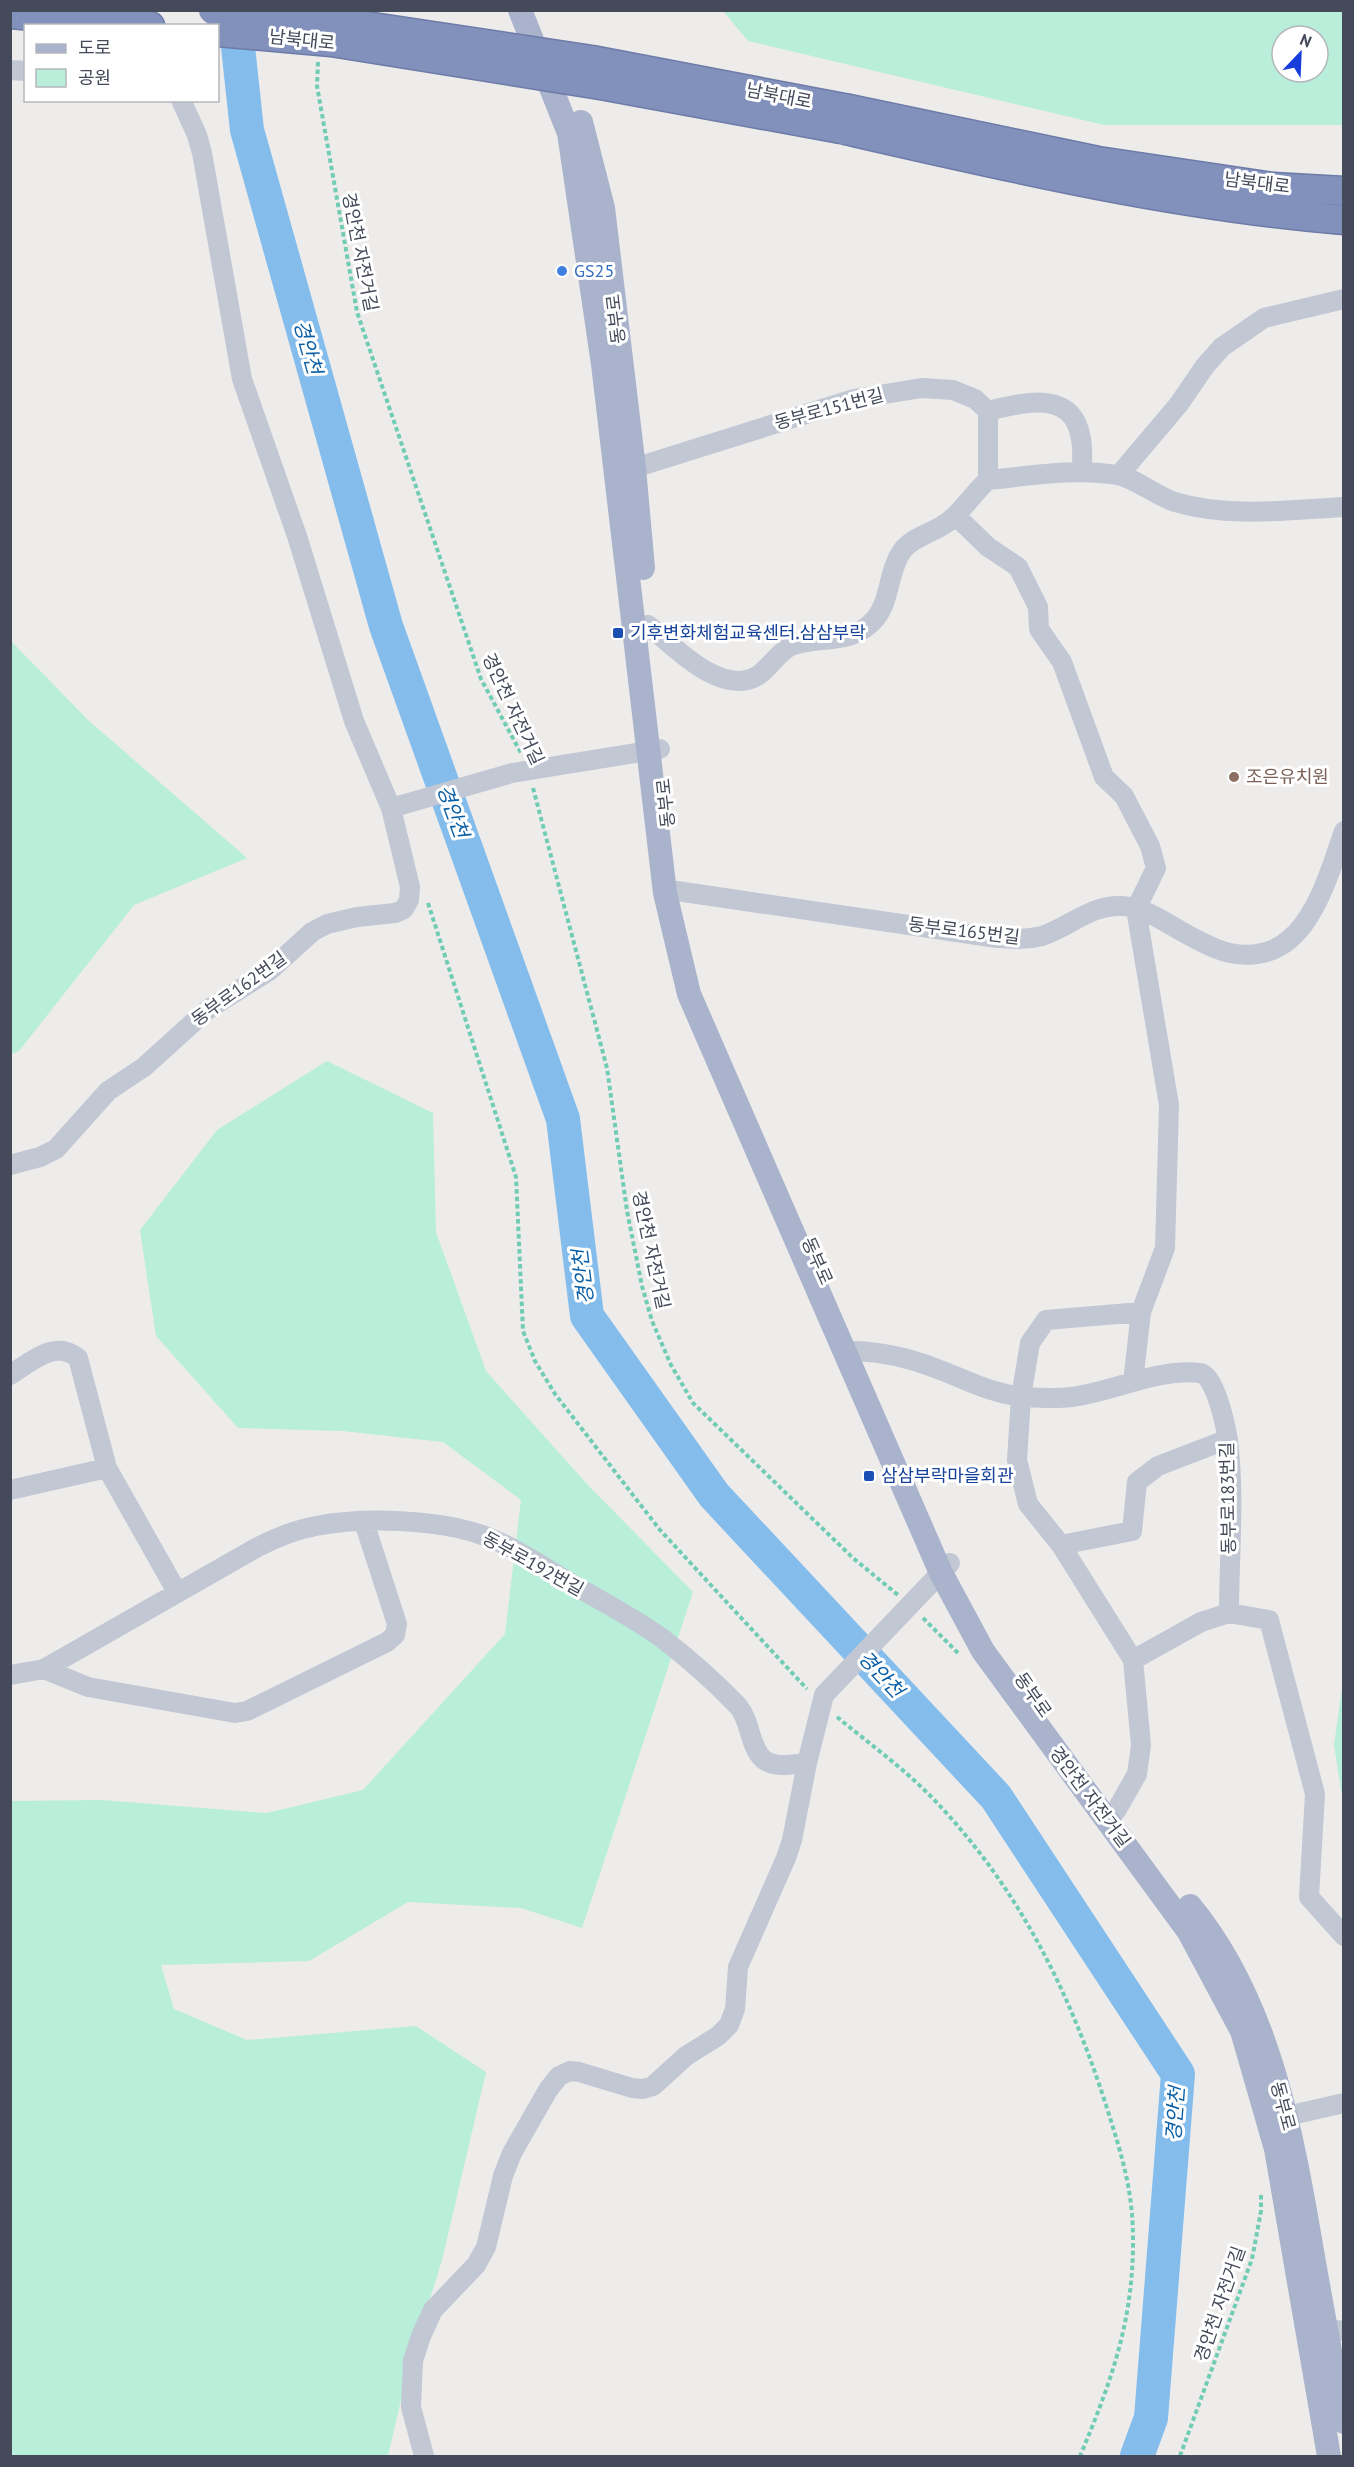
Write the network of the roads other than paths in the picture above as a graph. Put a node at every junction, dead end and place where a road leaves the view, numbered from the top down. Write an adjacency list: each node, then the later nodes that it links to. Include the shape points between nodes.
1 (213, 10): 8 (highway, 남북대로, bridge, via 326,20 580,58)
2 (520, 10): 20 (main road, via 569,133)
3 (536, 10): 13 (main road, 동부로, via 582,126 603,208)
4 (10, 14): 5 (highway)
5 (127, 24)
6 (219, 32): 8 (highway, 남북대로, bridge, via 331,42 600,86)
7 (182, 102): 21 (street, via 202,153 242,379 297,536 354,721)
8 (845, 119): 9 (highway, 남북대로, via 1098,162 1273,187); 10 (highway, 남북대로, via 982,161 1224,207)
9 (1344, 191)
10 (1344, 220)
11 (1344, 299): 15 (street, via 1264,318 1222,347)
12 (988, 411): 13 (street, 동부로151번길, via 975,399 953,390 922,388 854,399); 14 (street, via 1032,401 1052,403 1075,422 1081,438); 16 (street)
13 (634, 468): 19 (main road, 동부로)
14 (1082, 472): 15 (street); 16 (street)
15 (1119, 475): 17 (street, via 1173,501 1199,508 1269,511)
16 (988, 480): 18 (street)
17 (1344, 507)
18 (956, 516): 19 (street, via 902,550 885,602 869,625 834,640 788,647 756,677 740,681 719,678 698,667); 24 (street, via 988,548 1018,567 1038,607 1039,629 1062,662 1104,777 1124,796 1150,846 1156,868)
19 (648, 625): 20 (main road, 동부로)
20 (655, 750): 21 (street, via 520,771); 23 (main road, 동부로); 36 (main road, via 665,893 689,994)
21 (391, 808): 25 (street, 동부로162번길, via 410,887 404,909 327,924 312,933 269,971 207,1010 144,1066 108,1091 56,1149)
22 (1344, 831): 24 (street, 동부로165번길, via 1316,906 1304,925 1278,948 1264,954 1229,953)
23 (676, 891): 24 (street, 동부로165번길, via 1024,940 1104,908); 27 (main road, 동부로, via 698,986)
24 (1136, 909): 26 (street, via 1169,1105 1165,1248)
25 (10, 1165)
26 (1141, 1312): 29 (street); 30 (street, via 1046,1320 1030,1343)
27 (856, 1351): 30 (street, 동부로183번길, via 906,1358 976,1386); 36 (main road, 동부로, via 924,1499)
28 (10, 1375): 32 (street, via 54,1350 64,1349 78,1358)
29 (1133, 1382): 30 (street, 동부로183번길, via 1072,1397); 31 (street, 동부로183번길, via 1168,1373 1203,1373 1214,1386)
30 (1021, 1397): 35 (street, via 1017,1460 1028,1504)
31 (1228, 1439): 35 (street, via 1158,1466 1137,1482 1132,1531); 38 (street, 동부로183번길)
32 (107, 1468): 33 (street); 37 (street)
33 (10, 1490)
34 (364, 1522): 37 (street, 동부로192번길, via 318,1526 280,1536); 40 (street, via 397,1624 395,1635 247,1711 235,1713 88,1687); 42 (street, 동부로192번길, via 464,1529 504,1545 664,1640 738,1707 764,1760 774,1765)
35 (1061, 1545): 39 (street)
36 (945, 1568): 42 (street, via 823,1700); 43 (main road, 동부로); 50 (main road, via 983,1652 1189,1932 1242,2031 1276,2150)
37 (177, 1593): 40 (street, 동부로192번길)
38 (1229, 1613): 39 (street, via 1201,1622); 44 (street, via 1269,1620 1315,1794 1309,1897)
39 (1132, 1660): 43 (street, via 1141,1745 1137,1774)
40 (44, 1668): 41 (street, 동부로192번길)
41 (10, 1675)
42 (807, 1762): 49 (street, via 786,1858 738,1967 735,2009 729,2025 653,2086 632,2088 570,2071 559,2076 524,2131 503,2176 486,2247 476,2265 433,2310 420,2336 413,2361 411,2407)
43 (1116, 1811): 46 (main road, 동부로, via 1199,1918 1233,1973 1277,2080)
44 (1344, 1936)
45 (1344, 2103): 46 (street)
46 (1287, 2116): 47 (main road, 동부로)
47 (1334, 2330): 48 (main road, 동부로)
48 (1344, 2422)
49 (424, 2457)
50 (1329, 2457)

